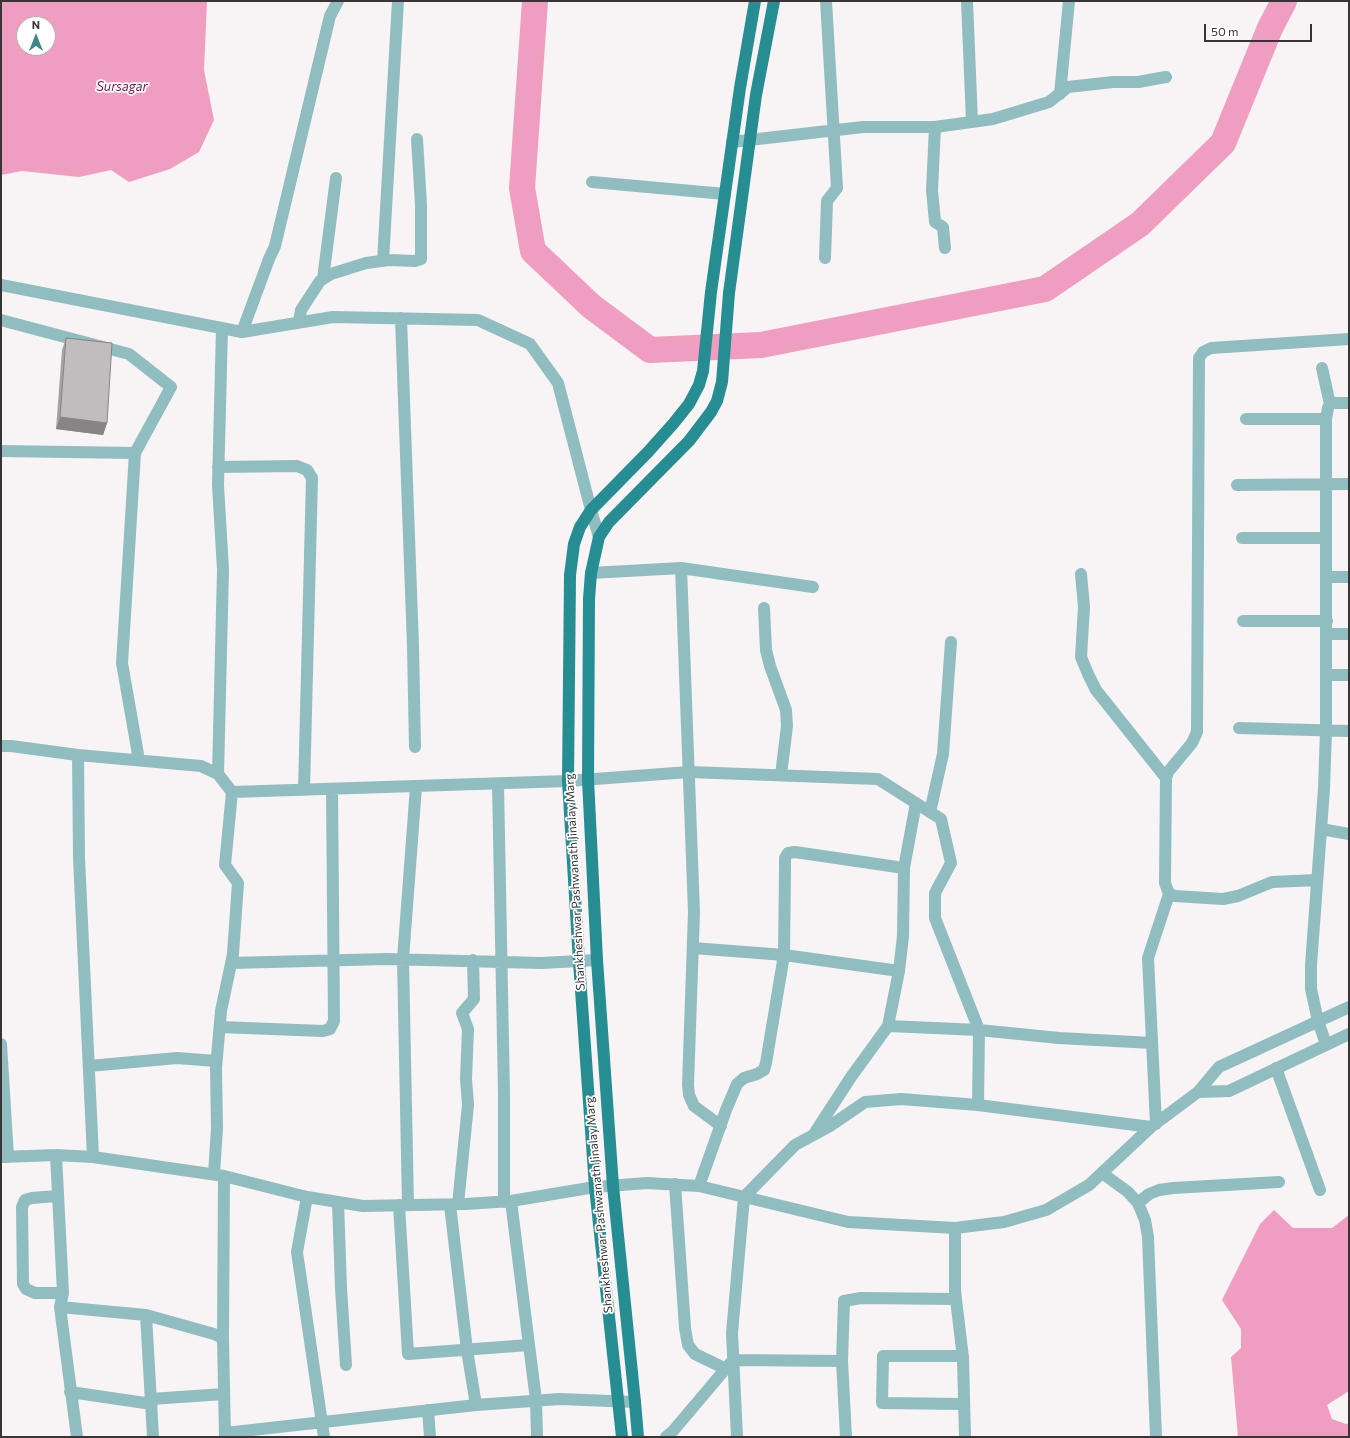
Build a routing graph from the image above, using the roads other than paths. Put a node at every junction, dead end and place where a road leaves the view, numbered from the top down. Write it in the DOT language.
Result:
graph roads {
  1 [pos="338,1"];
  2 [pos="398,1"];
  3 [pos="755,1"];
  4 [pos="774,1"];
  5 [pos="826,1"];
  6 [pos="967,1"];
  7 [pos="1069,1"];
  8 [pos="1166,77"];
  9 [pos="1060,94"];
  10 [pos="972,122"];
  11 [pos="935,127"];
  12 [pos="833,130"];
  13 [pos="417,139"];
  14 [pos="749,140"];
  15 [pos="732,142"];
  16 [pos="336,178"];
  17 [pos="592,182"];
  18 [pos="725,194"];
  19 [pos="945,248"];
  20 [pos="825,258"];
  21 [pos="383,261"];
  22 [pos="324,279"];
  23 [pos="1,285"];
  24 [pos="401,318"];
  25 [pos="1,320"];
  26 [pos="299,322"];
  27 [pos="222,328"];
  28 [pos="242,332"];
  29 [pos="1349,339"];
  30 [pos="1322,368"];
  31 [pos="1349,403"];
  32 [pos="1330,404"];
  33 [pos="1246,419"];
  34 [pos="1326,419"];
  35 [pos="1,451"];
  36 [pos="134,453"];
  37 [pos="218,467"];
  38 [pos="1327,484"];
  39 [pos="1349,484"];
  40 [pos="1237,486"];
  41 [pos="591,510"];
  42 [pos="600,537"];
  43 [pos="1242,538"];
  44 [pos="1326,538"];
  45 [pos="681,568"];
  46 [pos="591,573"];
  47 [pos="1081,574"];
  48 [pos="1327,577"];
  49 [pos="1349,577"];
  50 [pos="813,587"];
  51 [pos="764,608"];
  52 [pos="1243,621"];
  53 [pos="1327,621"];
  54 [pos="1327,634"];
  55 [pos="1349,634"];
  56 [pos="951,642"];
  57 [pos="1327,675"];
  58 [pos="1349,675"];
  59 [pos="1239,728"];
  60 [pos="1326,730"];
  61 [pos="1349,731"];
  62 [pos="1,746"];
  63 [pos="415,747"];
  64 [pos="78,755"];
  65 [pos="139,760"];
  66 [pos="689,772"];
  67 [pos="218,774"];
  68 [pos="781,775"];
  69 [pos="1166,778"];
  70 [pos="588,780"];
  71 [pos="568,781"];
  72 [pos="498,784"];
  73 [pos="416,787"];
  74 [pos="332,789"];
  75 [pos="304,790"];
  76 [pos="232,792"];
  77 [pos="916,803"];
  78 [pos="930,812"];
  79 [pos="1321,829"];
  80 [pos="1349,834"];
  81 [pos="904,868"];
  82 [pos="1317,880"];
  83 [pos="1169,894"];
  84 [pos="693,948"];
  85 [pos="784,955"];
  86 [pos="403,959"];
  87 [pos="333,960"];
  88 [pos="473,960"];
  89 [pos="597,960"];
  90 [pos="502,961"];
  91 [pos="579,962"];
  92 [pos="231,963"];
  93 [pos="899,971"];
  94 [pos="1349,1007"];
  95 [pos="1318,1021"];
  96 [pos="888,1026"];
  97 [pos="220,1027"];
  98 [pos="979,1030"];
  99 [pos="1349,1034"];
  100 [pos="1152,1043"];
  101 [pos="1,1044"];
  102 [pos="1326,1044"];
  103 [pos="216,1061"];
  104 [pos="89,1066"];
  105 [pos="1276,1068"];
  106 [pos="1198,1092"];
  107 [pos="978,1105"];
  108 [pos="721,1126"];
  109 [pos="1153,1126"];
  110 [pos="813,1135"];
  111 [pos="56,1155"];
  112 [pos="5,1157"];
  113 [pos="93,1157"];
  114 [pos="1102,1173"];
  115 [pos="219,1175"];
  116 [pos="1279,1182"];
  117 [pos="675,1184"];
  118 [pos="594,1186"];
  119 [pos="613,1186"];
  120 [pos="699,1186"];
  121 [pos="1320,1190"];
  122 [pos="57,1196"];
  123 [pos="306,1197"];
  124 [pos="744,1197"];
  125 [pos="507,1201"];
  126 [pos="338,1202"];
  127 [pos="1138,1203"];
  128 [pos="454,1204"];
  129 [pos="404,1205"];
  130 [pos="956,1228"];
  131 [pos="63,1293"];
  132 [pos="956,1299"];
  133 [pos="60,1307"];
  134 [pos="146,1315"];
  135 [pos="223,1338"];
  136 [pos="529,1346"];
  137 [pos="467,1350"];
  138 [pos="963,1356"];
  139 [pos="842,1361"];
  140 [pos="346,1365"];
  141 [pos="730,1365"];
  142 [pos="70,1392"];
  143 [pos="224,1394"];
  144 [pos="536,1400"];
  145 [pos="619,1401"];
  146 [pos="151,1402"];
  147 [pos="635,1402"];
  148 [pos="964,1404"];
  149 [pos="476,1405"];
  150 [pos="428,1410"];
  151 [pos="322,1422"];
  152 [pos="225,1435"];
  153 [pos="77,1437"];
  154 [pos="153,1437"];
  155 [pos="324,1437"];
  156 [pos="430,1437"];
  157 [pos="537,1437"];
  158 [pos="622,1437"];
  159 [pos="638,1437"];
  160 [pos="666,1437"];
  161 [pos="737,1437"];
  162 [pos="846,1437"];
  163 [pos="965,1437"];
  164 [pos="1156,1437"];
  1 -- 28 [label="street"];
  2 -- 21 [label="street"];
  3 -- 15 [label="main road, Shankheshwar Pashwanath Jinalay Marg"];
  4 -- 14 [label="main road"];
  5 -- 12 [label="street"];
  6 -- 10 [label="street"];
  7 -- 9 [label="street"];
  8 -- 9 [label="street"];
  9 -- 10 [label="street"];
  10 -- 11 [label="street"];
  11 -- 12 [label="street"];
  11 -- 19 [label="street"];
  12 -- 14 [label="street"];
  12 -- 20 [label="street"];
  13 -- 21 [label="street"];
  14 -- 15 [label="street"];
  14 -- 42 [label="main road"];
  15 -- 18 [label="main road, Shankheshwar Pashwanath Jinalay Marg"];
  16 -- 22 [label="street"];
  17 -- 18 [label="street"];
  18 -- 41 [label="main road, Shankheshwar Pashwanath Jinalay Marg"];
  21 -- 22 [label="street"];
  22 -- 26 [label="street"];
  23 -- 27 [label="street"];
  24 -- 26 [label="street"];
  24 -- 41 [label="street"];
  24 -- 63 [label="street"];
  25 -- 36 [label="street"];
  26 -- 28 [label="street"];
  27 -- 28 [label="street"];
  27 -- 37 [label="street"];
  29 -- 69 [label="street"];
  30 -- 32 [label="street"];
  31 -- 32 [label="street"];
  32 -- 34 [label="street"];
  33 -- 34 [label="street"];
  34 -- 38 [label="street"];
  35 -- 36 [label="street"];
  36 -- 65 [label="street"];
  37 -- 67 [label="street"];
  37 -- 75 [label="street"];
  38 -- 39 [label="street"];
  38 -- 40 [label="street"];
  38 -- 44 [label="street"];
  41 -- 42 [label="street"];
  41 -- 71 [label="main road, Shankheshwar Pashwanath Jinalay Marg"];
  42 -- 46 [label="main road"];
  43 -- 44 [label="street"];
  44 -- 48 [label="street"];
  45 -- 46 [label="street"];
  45 -- 50 [label="street"];
  45 -- 66 [label="street"];
  46 -- 70 [label="main road"];
  47 -- 69 [label="street"];
  48 -- 49 [label="street"];
  48 -- 53 [label="street"];
  51 -- 68 [label="street"];
  52 -- 53 [label="street"];
  53 -- 54 [label="street"];
  54 -- 55 [label="street"];
  54 -- 57 [label="street"];
  56 -- 78 [label="street"];
  57 -- 58 [label="street"];
  57 -- 60 [label="street"];
  59 -- 60 [label="street"];
  60 -- 61 [label="street"];
  60 -- 79 [label="street"];
  62 -- 64 [label="street"];
  64 -- 65 [label="street"];
  64 -- 104 [label="street"];
  65 -- 67 [label="street"];
  66 -- 68 [label="street"];
  66 -- 70 [label="street"];
  66 -- 84 [label="street"];
  67 -- 76 [label="street"];
  68 -- 77 [label="street"];
  69 -- 83 [label="street"];
  70 -- 71 [label="street"];
  70 -- 89 [label="main road"];
  71 -- 72 [label="street"];
  71 -- 91 [label="main road, Shankheshwar Pashwanath Jinalay Marg"];
  72 -- 73 [label="street"];
  72 -- 90 [label="street"];
  73 -- 74 [label="street"];
  73 -- 86 [label="street"];
  74 -- 75 [label="street"];
  74 -- 87 [label="street"];
  75 -- 76 [label="street"];
  76 -- 92 [label="street"];
  77 -- 78 [label="street"];
  77 -- 81 [label="street"];
  78 -- 98 [label="street"];
  79 -- 80 [label="street"];
  79 -- 82 [label="street"];
  81 -- 85 [label="street"];
  81 -- 93 [label="street"];
  82 -- 83 [label="street"];
  82 -- 95 [label="street"];
  83 -- 100 [label="street"];
  84 -- 85 [label="street"];
  84 -- 108 [label="street"];
  85 -- 93 [label="street"];
  85 -- 108 [label="street"];
  86 -- 87 [label="street"];
  86 -- 88 [label="street"];
  86 -- 129 [label="street"];
  87 -- 92 [label="street"];
  87 -- 97 [label="street"];
  88 -- 90 [label="street"];
  88 -- 128 [label="street"];
  89 -- 91 [label="street"];
  89 -- 119 [label="main road"];
  90 -- 91 [label="street"];
  90 -- 125 [label="street"];
  91 -- 118 [label="main road, Shankheshwar Pashwanath Jinalay Marg"];
  92 -- 97 [label="street"];
  93 -- 96 [label="street"];
  94 -- 95 [label="street"];
  95 -- 102 [label="street"];
  95 -- 106 [label="street"];
  96 -- 98 [label="street"];
  96 -- 110 [label="street"];
  97 -- 103 [label="street"];
  98 -- 100 [label="street"];
  98 -- 107 [label="street"];
  99 -- 102 [label="street"];
  100 -- 109 [label="street"];
  101 -- 112 [label="street"];
  102 -- 105 [label="street"];
  103 -- 104 [label="street"];
  103 -- 115 [label="street"];
  104 -- 113 [label="street"];
  105 -- 106 [label="street"];
  105 -- 121 [label="street"];
  106 -- 109 [label="street"];
  107 -- 109 [label="street"];
  107 -- 110 [label="street"];
  108 -- 120 [label="street"];
  109 -- 114 [label="street"];
  110 -- 124 [label="street"];
  111 -- 112 [label="street"];
  111 -- 113 [label="street"];
  111 -- 122 [label="street"];
  113 -- 115 [label="street"];
  114 -- 127 [label="street"];
  114 -- 130 [label="street"];
  115 -- 123 [label="street"];
  115 -- 135 [label="street"];
  116 -- 127 [label="street"];
  117 -- 119 [label="street"];
  117 -- 120 [label="street"];
  117 -- 141 [label="street"];
  118 -- 119 [label="street"];
  118 -- 125 [label="street"];
  118 -- 145 [label="main road, Shankheshwar Pashwanath Jinalay Marg"];
  119 -- 147 [label="main road"];
  120 -- 124 [label="street"];
  122 -- 131 [label="street"];
  122 -- 131 [label="street"];
  123 -- 126 [label="street"];
  123 -- 151 [label="street"];
  124 -- 130 [label="street"];
  124 -- 141 [label="street"];
  125 -- 128 [label="street"];
  125 -- 136 [label="street"];
  126 -- 129 [label="street"];
  126 -- 140 [label="street"];
  127 -- 164 [label="street"];
  128 -- 129 [label="street"];
  128 -- 137 [label="street"];
  129 -- 137 [label="street"];
  130 -- 132 [label="street"];
  131 -- 133 [label="street"];
  132 -- 138 [label="street"];
  132 -- 139 [label="street"];
  133 -- 134 [label="street"];
  133 -- 142 [label="street"];
  134 -- 135 [label="street"];
  134 -- 146 [label="street"];
  135 -- 143 [label="street"];
  136 -- 137 [label="street"];
  136 -- 144 [label="street"];
  137 -- 149 [label="street"];
  138 -- 148 [label="street"];
  138 -- 148 [label="street"];
  139 -- 141 [label="street"];
  139 -- 162 [label="street"];
  141 -- 160 [label="street"];
  141 -- 161 [label="street"];
  142 -- 146 [label="street"];
  142 -- 153 [label="street"];
  143 -- 146 [label="street"];
  143 -- 152 [label="street"];
  144 -- 145 [label="street"];
  144 -- 149 [label="street"];
  144 -- 157 [label="street"];
  145 -- 147 [label="street"];
  145 -- 158 [label="main road, Shankheshwar Pashwanath Jinalay Marg"];
  146 -- 154 [label="street"];
  147 -- 159 [label="main road"];
  148 -- 163 [label="street"];
  149 -- 150 [label="street"];
  150 -- 151 [label="street"];
  150 -- 156 [label="street"];
  151 -- 152 [label="street"];
  151 -- 155 [label="street"];
}
